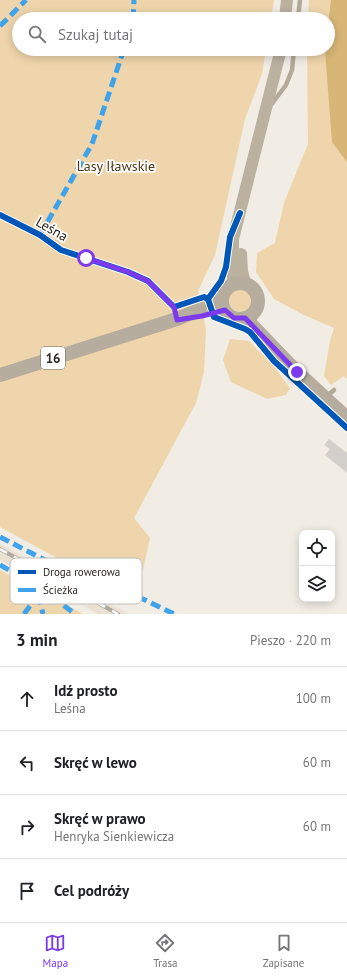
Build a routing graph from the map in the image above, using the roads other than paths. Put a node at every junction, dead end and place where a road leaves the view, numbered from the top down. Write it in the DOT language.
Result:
graph roads {
  1 [pos="287,0"];
  2 [pos="300,0"];
  3 [pos="286,12"];
  4 [pos="299,12"];
  5 [pos="278,56"];
  6 [pos="293,56"];
  7 [pos="265,113"];
  8 [pos="0,215"];
  9 [pos="239,284"];
  10 [pos="224,304"];
  11 [pos="250,315"];
  12 [pos="177,320"];
  13 [pos="0,375"];
  14 [pos="347,418"];
  1 -- 3 [label="main road"];
  2 -- 4 [label="lane"];
  5 -- 7 [label="main road"];
  6 -- 7 [label="lane"];
  7 -- 9 [label="main road"];
  8 -- 12 [label="lane, Leśna"];
  9 -- 10 [label="main road, 16"];
  9 -- 11 [label="main road"];
  10 -- 11 [label="main road"];
  10 -- 12 [label="main road, 16"];
  11 -- 14 [label="main road"];
  12 -- 13 [label="main road, 16"];
}
